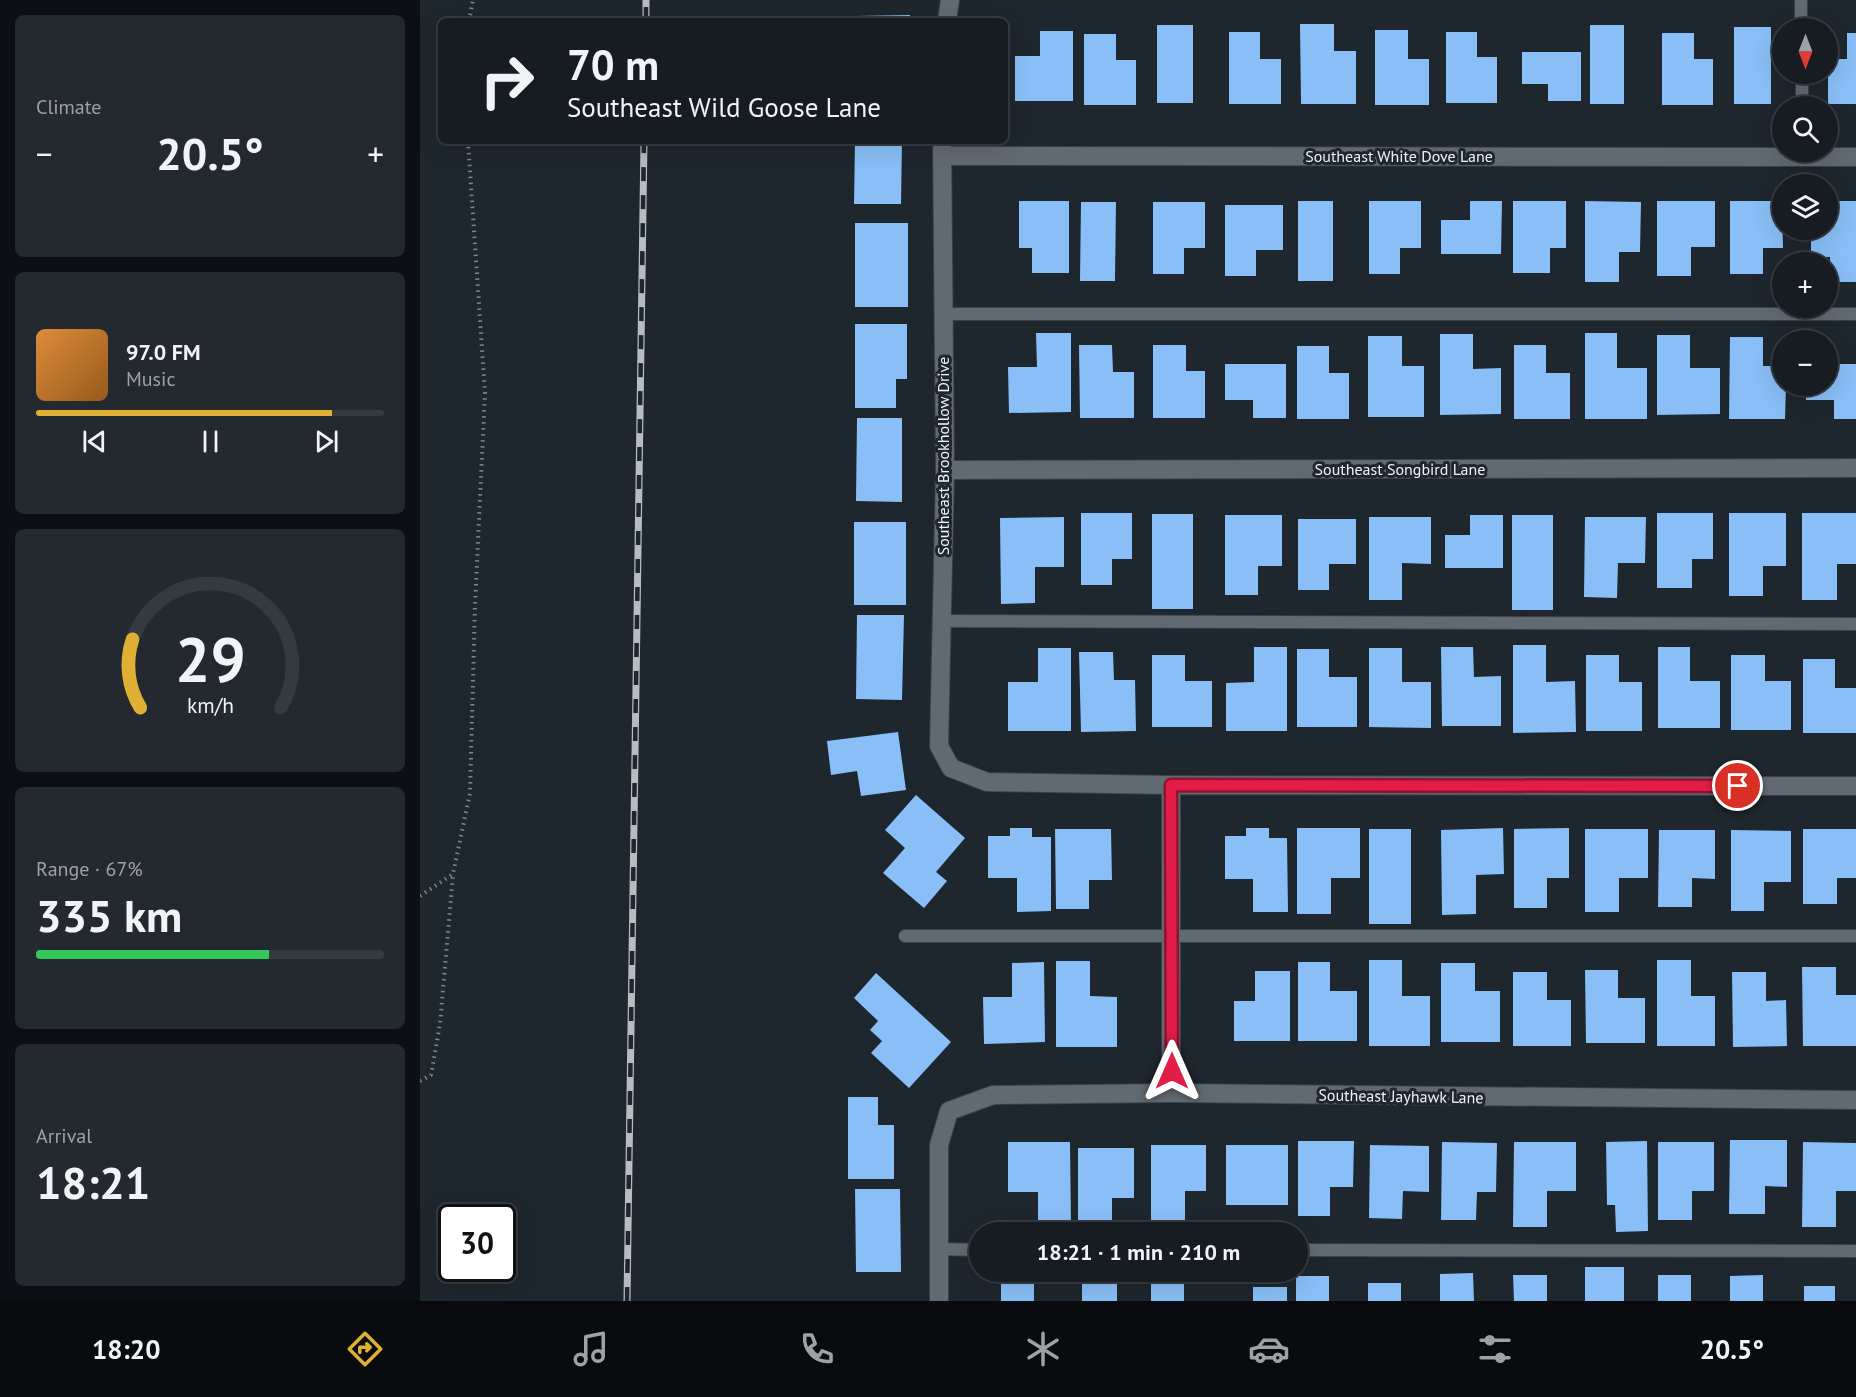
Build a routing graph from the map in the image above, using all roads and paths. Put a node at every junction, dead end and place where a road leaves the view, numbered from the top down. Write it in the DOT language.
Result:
graph roads {
  1 [pos="473,0"];
  2 [pos="950,0"];
  3 [pos="1801,0"];
  4 [pos="470,18"];
  5 [pos="947,18"];
  6 [pos="1801,18"];
  7 [pos="468,144"];
  8 [pos="942,148"];
  9 [pos="1772,154"];
  10 [pos="1838,156"];
  11 [pos="1856,157"];
  12 [pos="943,314"];
  13 [pos="1856,314"];
  14 [pos="1856,468"];
  15 [pos="945,470"];
  16 [pos="942,621"];
  17 [pos="1856,624"];
  18 [pos="1171,785"];
  19 [pos="1856,786"];
  20 [pos="453,874"];
  21 [pos="420,896"];
  22 [pos="1172,935"];
  23 [pos="905,936"];
  24 [pos="1856,936"];
  25 [pos="420,1081"];
  26 [pos="1171,1094"];
  27 [pos="1856,1100"];
  28 [pos="939,1250"];
  29 [pos="969,1250"];
  30 [pos="1308,1250"];
  31 [pos="1856,1251"];
  32 [pos="939,1301"];
  1 -- 4 [label="path"];
  2 -- 5 [label="street"];
  3 -- 6 [label="lane"];
  7 -- 20 [label="path"];
  8 -- 9 [label="street, Southeast White Dove Lane"];
  8 -- 12 [label="street, Southeast Brookhollow Drive"];
  10 -- 11 [label="street, Southeast White Dove Lane"];
  12 -- 13 [label="lane"];
  12 -- 15 [label="street, Southeast Brookhollow Drive"];
  14 -- 15 [label="street, Southeast Songbird Lane"];
  15 -- 16 [label="street, Southeast Brookhollow Drive"];
  16 -- 17 [label="lane"];
  16 -- 18 [label="street, Southeast Brookhollow Drive"];
  18 -- 19 [label="street"];
  18 -- 22 [label="street"];
  20 -- 21 [label="path"];
  20 -- 25 [label="path"];
  22 -- 23 [label="lane"];
  22 -- 24 [label="lane"];
  22 -- 26 [label="street"];
  26 -- 27 [label="street, Southeast Jayhawk Lane"];
  26 -- 28 [label="street, Southeast Jayhawk Lane"];
  28 -- 29 [label="lane"];
  28 -- 32 [label="street"];
  30 -- 31 [label="lane"];
}
